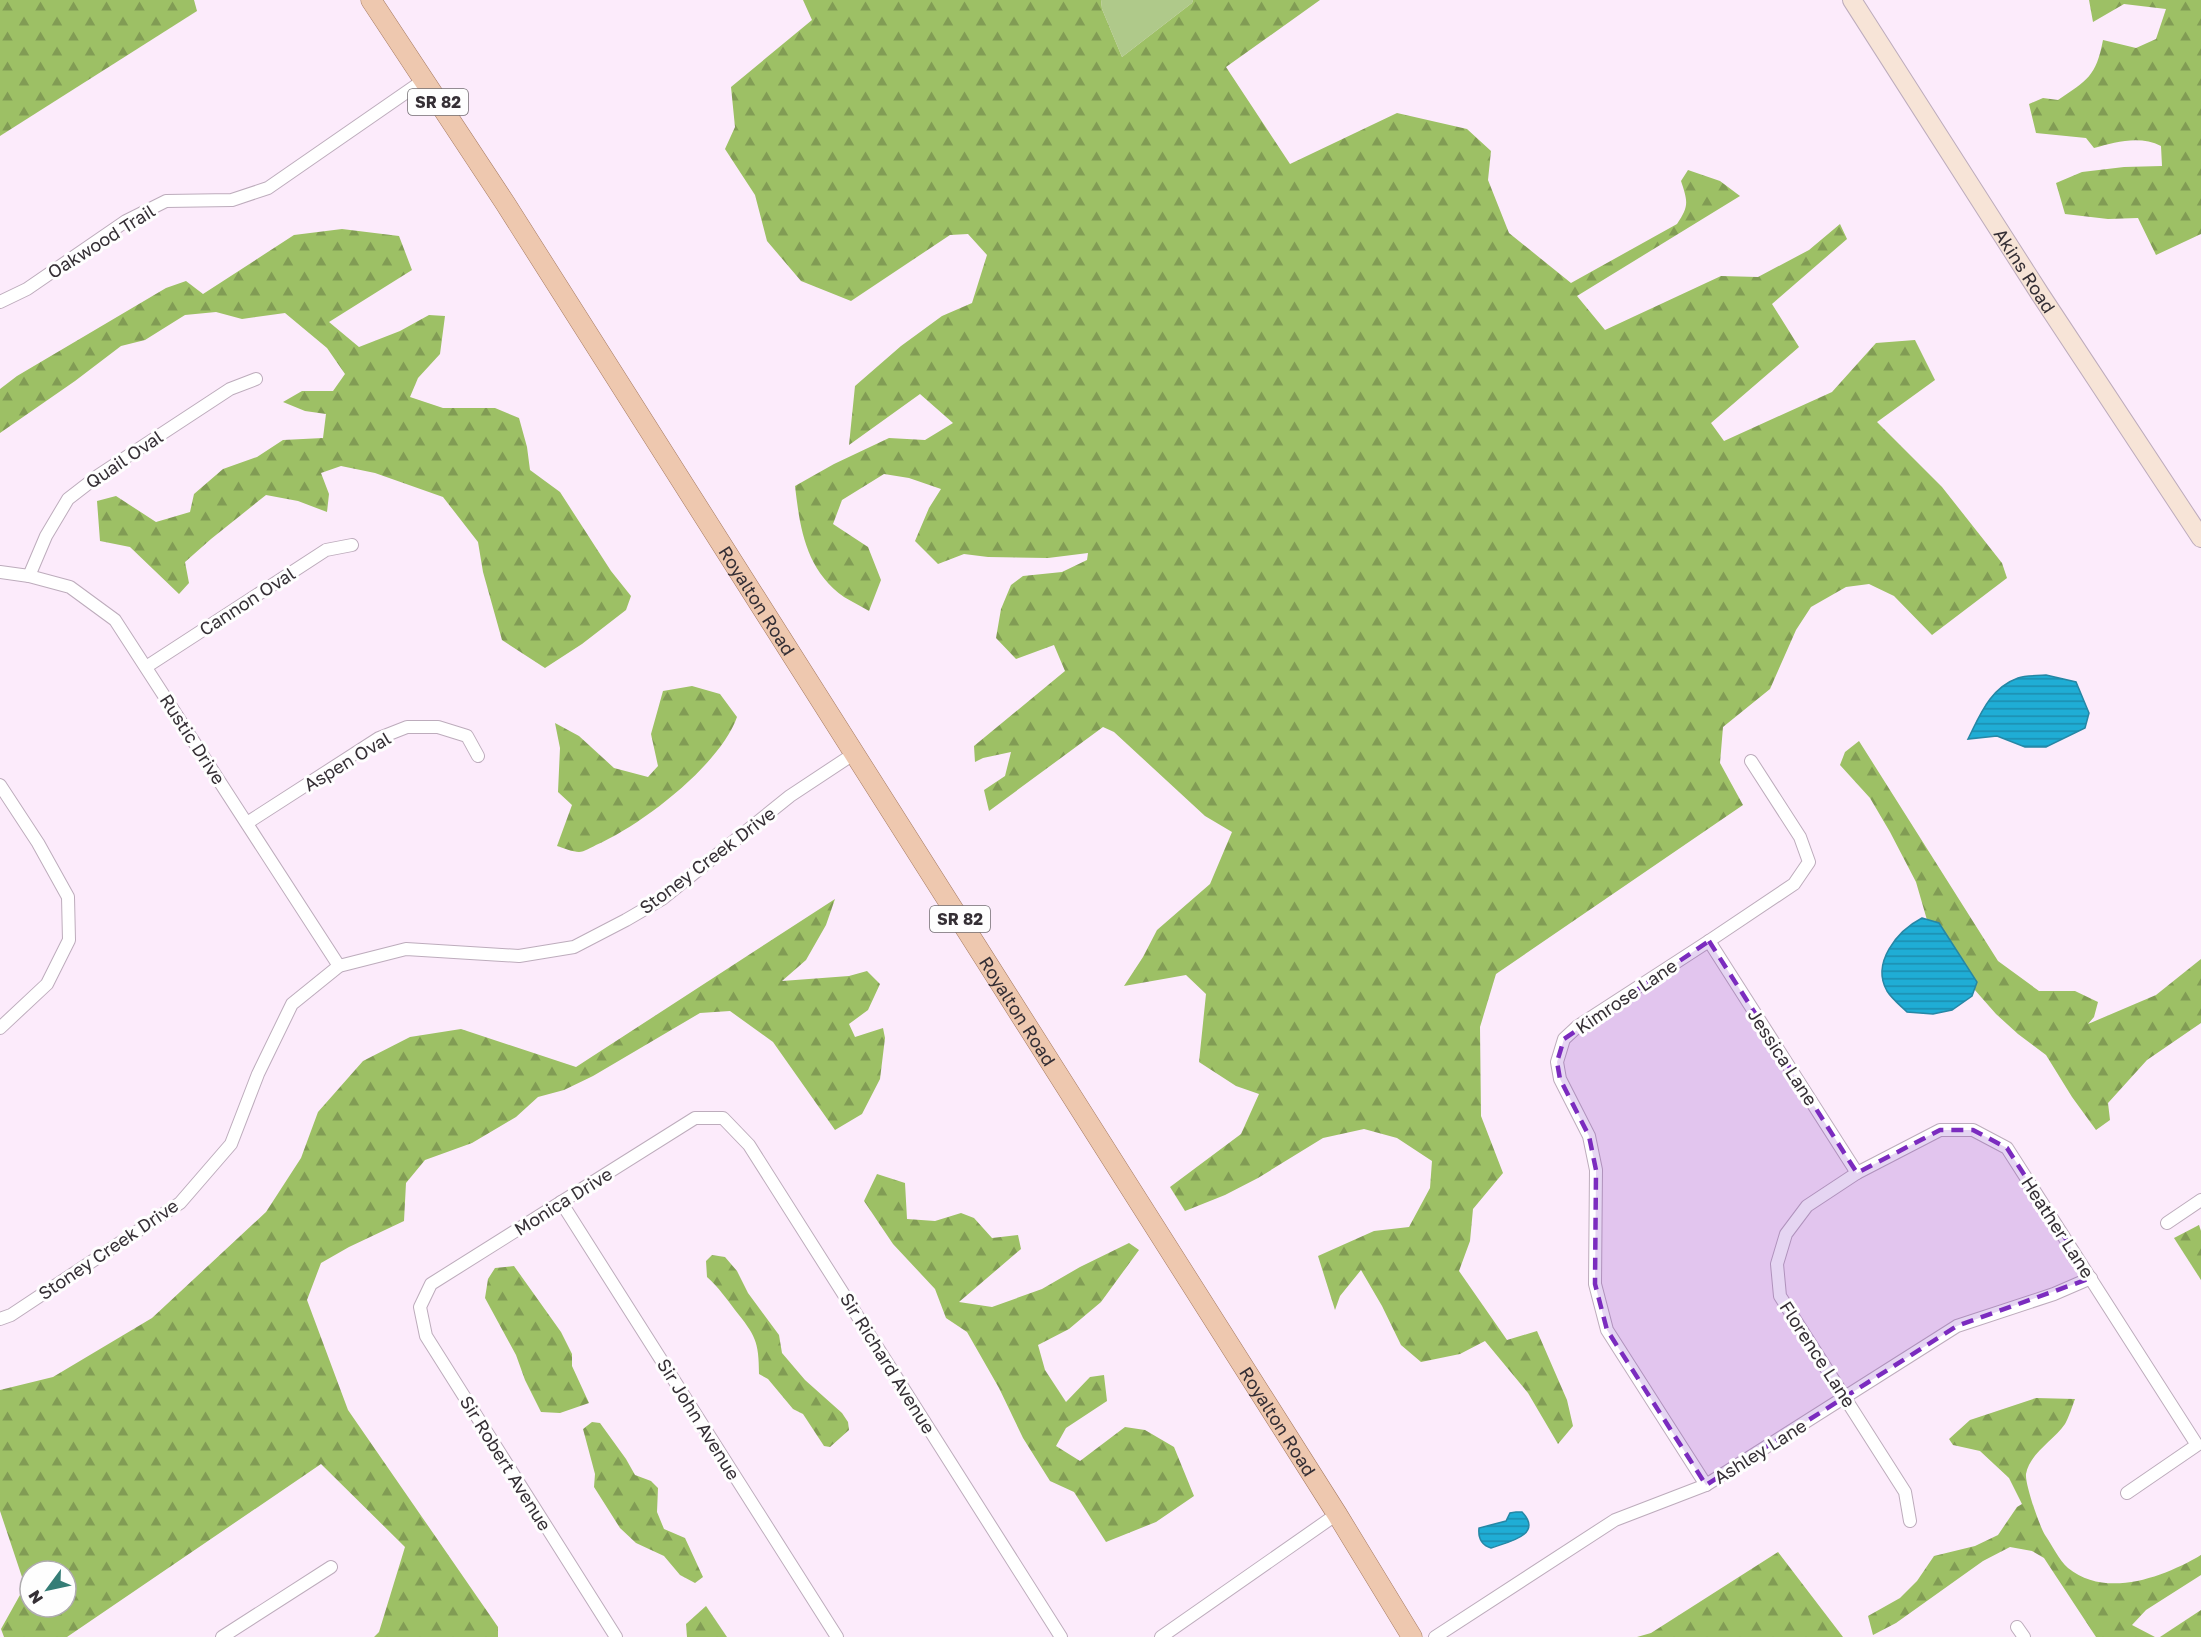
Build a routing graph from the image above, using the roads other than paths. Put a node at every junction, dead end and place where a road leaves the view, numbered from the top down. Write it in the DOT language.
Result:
graph roads {
  1 [pos="372,0"];
  2 [pos="1852,0"];
  3 [pos="424,80"];
  4 [pos="0,302"];
  5 [pos="256,379"];
  6 [pos="2201,538"];
  7 [pos="352,545"];
  8 [pos="0,572"];
  9 [pos="29,576"];
  10 [pos="146,667"];
  11 [pos="855,753"];
  12 [pos="478,756"];
  13 [pos="1751,760"];
  14 [pos="0,785"];
  15 [pos="247,823"];
  16 [pos="1709,941"];
  17 [pos="339,966"];
  18 [pos="0,1028"];
  19 [pos="695,1118"];
  20 [pos="1857,1173"];
  21 [pos="2201,1200"];
  22 [pos="561,1202"];
  23 [pos="2167,1222"];
  24 [pos="2091,1278"];
  25 [pos="431,1284"];
  26 [pos="0,1319"];
  27 [pos="1847,1397"];
  28 [pos="1706,1485"];
  29 [pos="2127,1493"];
  30 [pos="1337,1514"];
  31 [pos="1910,1521"];
  32 [pos="331,1567"];
  33 [pos="222,1637"];
  34 [pos="616,1637"];
  35 [pos="837,1637"];
  36 [pos="1060,1637"];
  37 [pos="1161,1637"];
  38 [pos="1412,1637"];
  39 [pos="1435,1637"];
  1 -- 3 [label="main road, SR 82"];
  2 -- 6 [label="street, Akins Road"];
  3 -- 4 [label="street, Oakwood Trail"];
  3 -- 11 [label="main road, Royalton Road / SR 82"];
  5 -- 9 [label="street, Quail Oval"];
  7 -- 10 [label="street, Cannon Oval"];
  8 -- 9 [label="street, Rustic Drive"];
  9 -- 10 [label="street, Rustic Drive"];
  10 -- 15 [label="street, Rustic Drive"];
  11 -- 17 [label="street, Stoney Creek Drive"];
  11 -- 30 [label="main road, Royalton Road / SR 82"];
  12 -- 15 [label="street, Aspen Oval"];
  13 -- 16 [label="street, Kimrose Lane"];
  14 -- 18 [label="street"];
  15 -- 17 [label="street, Rustic Drive"];
  16 -- 20 [label="street, Jessica Lane"];
  16 -- 28 [label="street, Kimrose Lane"];
  17 -- 26 [label="street, Stoney Creek Drive"];
  19 -- 22 [label="street, Monica Drive"];
  19 -- 36 [label="street, Sir Richard Avenue"];
  20 -- 24 [label="street, Heather Lane"];
  20 -- 27 [label="street, Florence Lane"];
  21 -- 23 [label="street"];
  22 -- 25 [label="street, Monica Drive"];
  22 -- 35 [label="street, Sir John Avenue"];
  24 -- 27 [label="street, Ashley Lane"];
  24 -- 29 [label="street, Heather Lane"];
  25 -- 34 [label="street, Sir Robert Avenue"];
  27 -- 28 [label="street, Ashley Lane"];
  27 -- 31 [label="street, Florence Lane"];
  28 -- 39 [label="street, Ashley Lane"];
  30 -- 37 [label="street"];
  30 -- 38 [label="main road, Royalton Road / SR 82"];
  32 -- 33 [label="street"];
}
